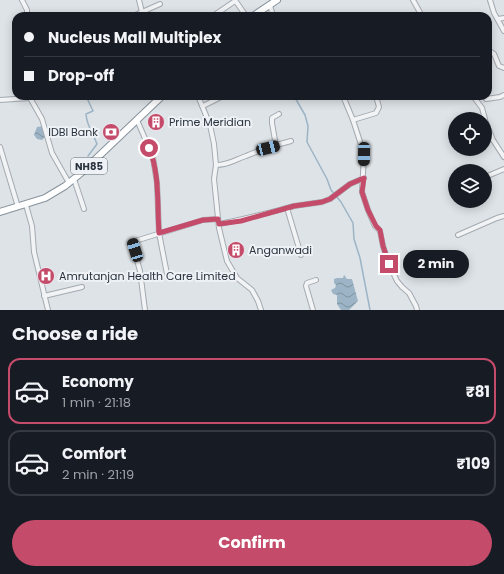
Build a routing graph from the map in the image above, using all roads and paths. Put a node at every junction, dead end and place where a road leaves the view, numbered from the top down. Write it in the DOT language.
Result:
graph roads {
  1 [pos="23,0"];
  2 [pos="139,0"];
  3 [pos="276,0"];
  4 [pos="413,0"];
  5 [pos="490,0"];
  6 [pos="235,1"];
  7 [pos="160,4"];
  8 [pos="270,5"];
  9 [pos="27,12"];
  10 [pos="142,12"];
  11 [pos="219,12"];
  12 [pos="243,12"];
  13 [pos="259,12"];
  14 [pos="272,12"];
  15 [pos="420,12"];
  16 [pos="504,18"];
  17 [pos="498,19"];
  18 [pos="504,31"];
  19 [pos="492,53"];
  20 [pos="504,68"];
  21 [pos="504,95"];
  22 [pos="492,98"];
  23 [pos="12,99"];
  24 [pos="0,100"];
  25 [pos="32,100"];
  26 [pos="154,100"];
  27 [pos="200,100"];
  28 [pos="215,100"];
  29 [pos="345,100"];
  30 [pos="377,100"];
  31 [pos="477,100"];
  32 [pos="203,106"];
  33 [pos="483,112"];
  34 [pos="279,114"];
  35 [pos="137,120"];
  36 [pos="353,120"];
  37 [pos="492,137"];
  38 [pos="291,141"];
  39 [pos="276,146"];
  40 [pos="0,147"];
  41 [pos="504,157"];
  42 [pos="216,165"];
  43 [pos="504,169"];
  44 [pos="492,173"];
  45 [pos="364,178"];
  46 [pos="71,181"];
  47 [pos="26,205"];
  48 [pos="18,207"];
  49 [pos="287,208"];
  50 [pos="84,209"];
  51 [pos="0,212"];
  52 [pos="504,216"];
  53 [pos="218,219"];
  54 [pos="219,224"];
  55 [pos="159,233"];
  56 [pos="458,235"];
  57 [pos="301,255"];
  58 [pos="167,274"];
  59 [pos="316,280"];
  60 [pos="82,287"];
  61 [pos="44,296"];
  62 [pos="48,310"];
  63 [pos="145,310"];
  64 [pos="261,310"];
  65 [pos="312,310"];
  66 [pos="417,310"];
  1 -- 9 [label="street"];
  2 -- 10 [label="street"];
  3 -- 8 [label="highway"];
  4 -- 15 [label="street"];
  5 -- 17 [label="street"];
  6 -- 11 [label="street"];
  6 -- 12 [label="street"];
  7 -- 10 [label="street"];
  8 -- 13 [label="highway"];
  8 -- 14 [label="street"];
  16 -- 17 [label="street"];
  17 -- 18 [label="street"];
  19 -- 20 [label="street"];
  21 -- 22 [label="street"];
  23 -- 24 [label="street"];
  25 -- 46 [label="street"];
  26 -- 35 [label="highway, NH85"];
  27 -- 32 [label="street"];
  28 -- 32 [label="street"];
  29 -- 36 [label="street"];
  30 -- 36 [label="street"];
  31 -- 33 [label="street"];
  32 -- 42 [label="street"];
  34 -- 39 [label="street"];
  35 -- 46 [label="highway, NH85"];
  35 -- 55 [label="street"];
  36 -- 45 [label="street"];
  37 -- 41 [label="street"];
  38 -- 39 [label="street"];
  39 -- 42 [label="street"];
  40 -- 48 [label="street"];
  42 -- 53 [label="street"];
  43 -- 44 [label="street"];
  45 -- 49 [label="street"];
  45 -- 66 [label="street"];
  46 -- 47 [label="highway, NH85"];
  46 -- 50 [label="street"];
  47 -- 48 [label="highway, NH85"];
  47 -- 61 [label="street"];
  48 -- 51 [label="highway, NH85"];
  49 -- 54 [label="street"];
  49 -- 57 [label="street"];
  52 -- 56 [label="street"];
  53 -- 54 [label="street"];
  53 -- 55 [label="street"];
  54 -- 64 [label="street"];
  55 -- 58 [label="street"];
  55 -- 63 [label="street"];
  59 -- 65 [label="street"];
  60 -- 61 [label="street"];
  61 -- 62 [label="street"];
}
